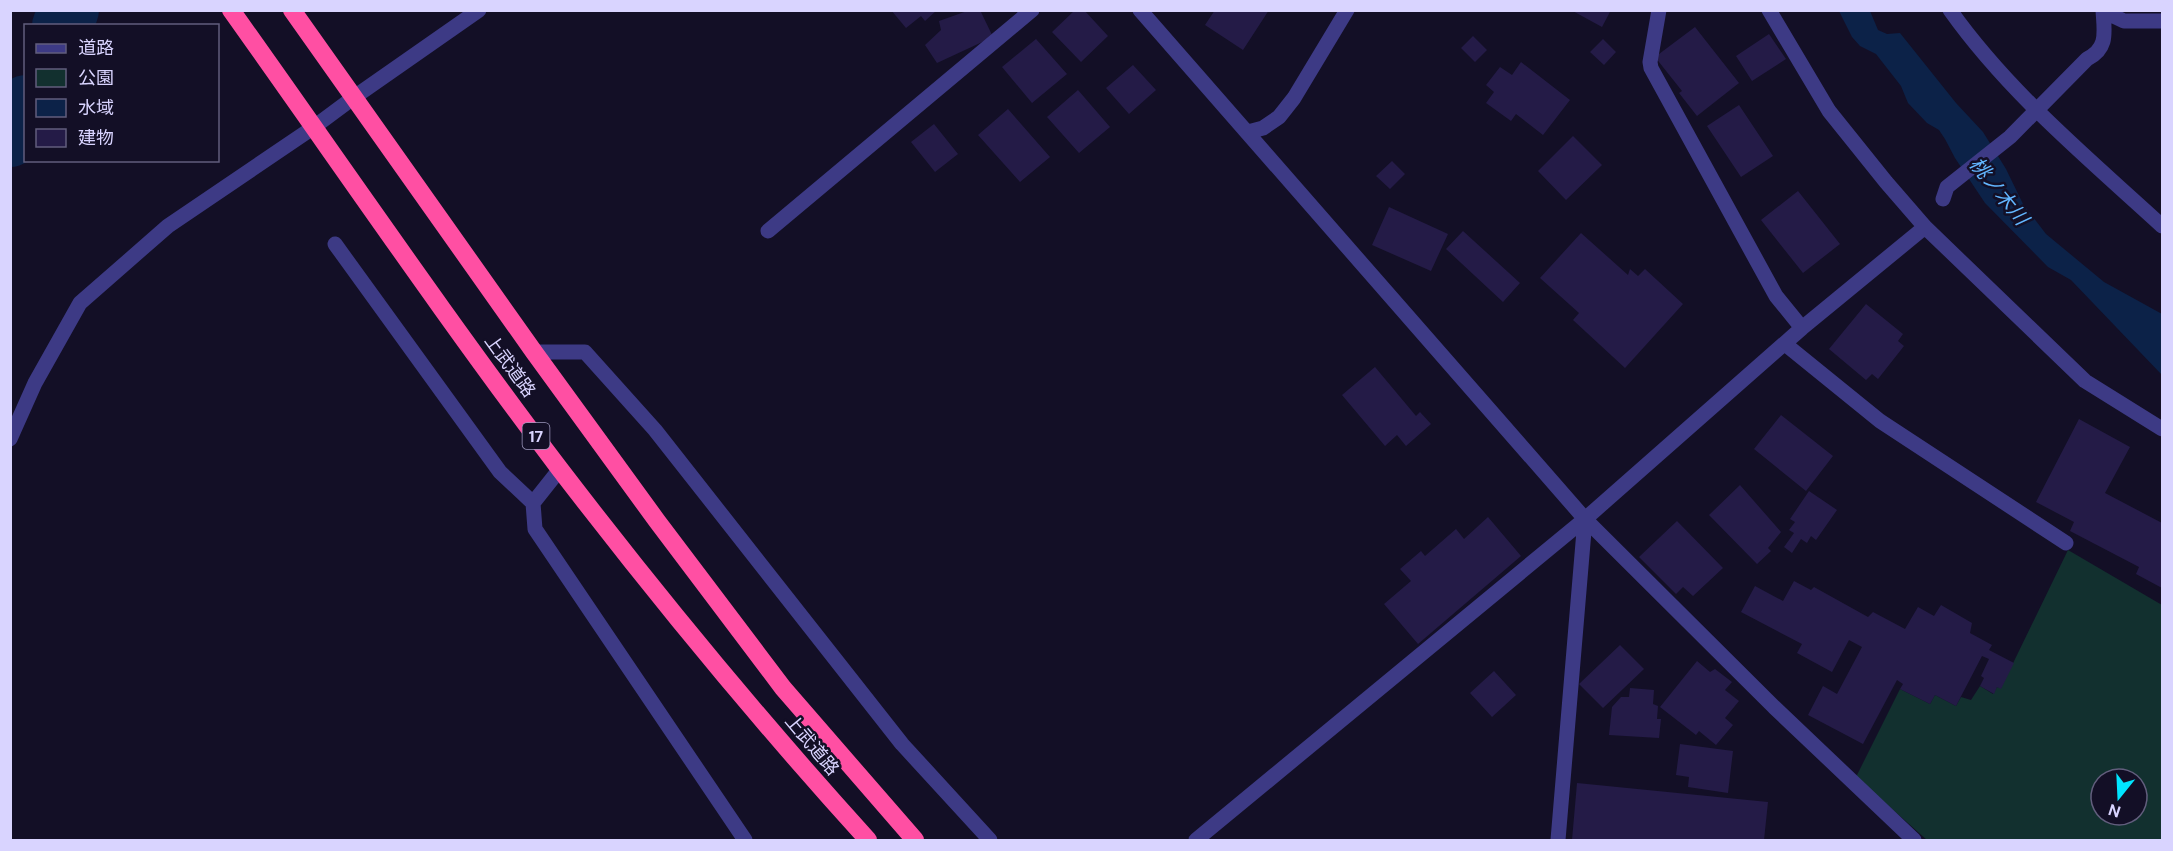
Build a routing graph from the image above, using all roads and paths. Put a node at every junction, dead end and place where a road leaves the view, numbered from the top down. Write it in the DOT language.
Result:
graph roads {
  1 [pos="231,10"];
  2 [pos="292,10"];
  3 [pos="479,10"];
  4 [pos="1032,10"];
  5 [pos="1140,10"];
  6 [pos="1347,10"];
  7 [pos="1659,10"];
  8 [pos="1769,10"];
  9 [pos="1950,10"];
  10 [pos="2103,11"];
  11 [pos="2163,21"];
  12 [pos="352,98"];
  13 [pos="2035,110"];
  14 [pos="314,127"];
  15 [pos="1248,132"];
  16 [pos="1945,193"];
  17 [pos="2163,226"];
  18 [pos="1925,227"];
  19 [pos="768,231"];
  20 [pos="335,243"];
  21 [pos="1803,328"];
  22 [pos="1785,344"];
  23 [pos="534,352"];
  24 [pos="2163,429"];
  25 [pos="10,440"];
  26 [pos="560,469"];
  27 [pos="533,504"];
  28 [pos="1586,519"];
  29 [pos="2066,543"];
  30 [pos="745,840"];
  31 [pos="868,840"];
  32 [pos="915,840"];
  33 [pos="990,840"];
  34 [pos="1196,840"];
  35 [pos="1558,840"];
  36 [pos="1914,840"];
  1 -- 14 [label="highway, 上武道路 / 17"];
  2 -- 12 [label="highway, 上武道路"];
  3 -- 12 [label="street"];
  4 -- 19 [label="street"];
  5 -- 15 [label="street"];
  6 -- 15 [label="street"];
  7 -- 21 [label="street"];
  8 -- 18 [label="street"];
  9 -- 13 [label="street"];
  10 -- 11 [label="street"];
  10 -- 13 [label="street"];
  12 -- 14 [label="street"];
  12 -- 23 [label="highway, 上武道路"];
  13 -- 16 [label="street"];
  13 -- 17 [label="street"];
  14 -- 25 [label="street"];
  14 -- 26 [label="highway, 上武道路 / 17"];
  15 -- 28 [label="street"];
  18 -- 21 [label="street"];
  18 -- 24 [label="street"];
  20 -- 27 [label="street"];
  21 -- 22 [label="street"];
  22 -- 28 [label="street"];
  22 -- 29 [label="street"];
  23 -- 32 [label="highway, 上武道路"];
  23 -- 33 [label="street"];
  26 -- 27 [label="street"];
  26 -- 31 [label="highway, 上武道路 / 17"];
  27 -- 30 [label="street"];
  28 -- 34 [label="street"];
  28 -- 35 [label="street"];
  28 -- 36 [label="street"];
}
